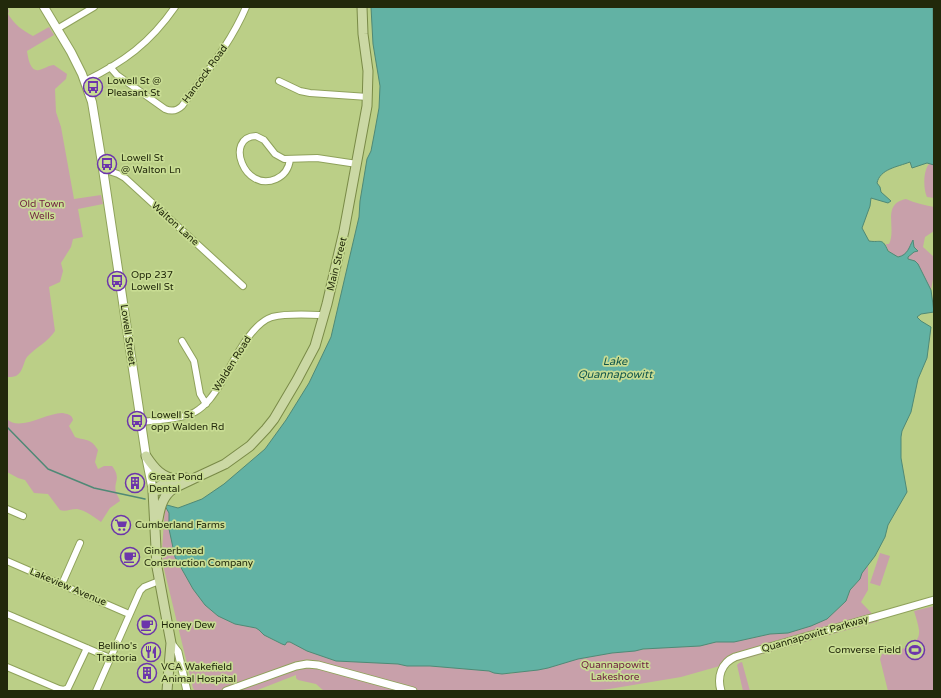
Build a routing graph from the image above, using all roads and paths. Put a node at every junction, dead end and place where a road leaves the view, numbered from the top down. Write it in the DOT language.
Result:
graph roads {
  1 [pos="44,7"];
  2 [pos="94,7"];
  3 [pos="175,7"];
  4 [pos="246,7"];
  5 [pos="362,7"];
  6 [pos="58,29"];
  7 [pos="110,67"];
  8 [pos="85,81"];
  9 [pos="279,81"];
  10 [pos="368,97"];
  11 [pos="290,159"];
  12 [pos="357,164"];
  13 [pos="103,169"];
  14 [pos="243,286"];
  15 [pos="324,315"];
  16 [pos="182,341"];
  17 [pos="206,404"];
  18 [pos="141,422"];
  19 [pos="146,456"];
  20 [pos="203,474"];
  21 [pos="179,479"];
  22 [pos="174,488"];
  23 [pos="153,491"];
  24 [pos="7,509"];
  25 [pos="23,516"];
  26 [pos="155,542"];
  27 [pos="80,543"];
  28 [pos="7,561"];
  29 [pos="159,581"];
  30 [pos="62,584"];
  31 [pos="934,600"];
  32 [pos="7,614"];
  33 [pos="129,614"];
  34 [pos="171,643"];
  35 [pos="87,648"];
  36 [pos="110,658"];
  37 [pos="7,667"];
  38 [pos="169,674"];
  39 [pos="96,691"];
  40 [pos="162,691"];
  41 [pos="167,691"];
  42 [pos="187,691"];
  43 [pos="226,691"];
  44 [pos="413,691"];
  45 [pos="721,691"];
  1 -- 6 [label="main road, Lowell Street"];
  2 -- 6 [label="street"];
  3 -- 7 [label="street"];
  4 -- 7 [label="street, Hancock Road"];
  5 -- 10 [label="main road, Main Street"];
  6 -- 8 [label="main road, Lowell Street"];
  7 -- 8 [label="street"];
  8 -- 13 [label="main road, Lowell Street"];
  9 -- 10 [label="street"];
  10 -- 12 [label="main road, Main Street"];
  11 -- 11 [label="street"];
  11 -- 12 [label="street"];
  12 -- 15 [label="main road, Main Street"];
  13 -- 14 [label="street, Walton Lane"];
  13 -- 18 [label="main road, Lowell Street"];
  15 -- 17 [label="street, Walden Road"];
  15 -- 20 [label="main road, Main Street"];
  16 -- 17 [label="street"];
  17 -- 18 [label="street, Walden Road"];
  18 -- 19 [label="main road, Lowell Street"];
  19 -- 21 [label="main road"];
  19 -- 23 [label="main road, Lowell Street"];
  20 -- 21 [label="main road, Main Street"];
  20 -- 22 [label="main road, Main Street"];
  21 -- 23 [label="main road, Main Street"];
  22 -- 23 [label="main road, Main Street"];
  22 -- 26 [label="main road"];
  23 -- 26 [label="main road, Lowell Street"];
  24 -- 25 [label="street"];
  26 -- 29 [label="main road, Lowell Street"];
  27 -- 30 [label="street"];
  28 -- 30 [label="street, Lakeview Avenue"];
  29 -- 33 [label="street"];
  29 -- 34 [label="main road, Lowell Street"];
  30 -- 33 [label="street, Lakeview Avenue"];
  31 -- 45 [label="street, Quannapowitt Parkway"];
  32 -- 35 [label="street"];
  33 -- 36 [label="street"];
  34 -- 38 [label="main road, Lowell Street"];
  34 -- 42 [label="street"];
  35 -- 36 [label="street"];
  35 -- 37 [label="street"];
  36 -- 39 [label="street"];
  38 -- 40 [label="main road, Lowell Street"];
  38 -- 41 [label="main road, Lowell Street"];
  43 -- 44 [label="street"];
}
